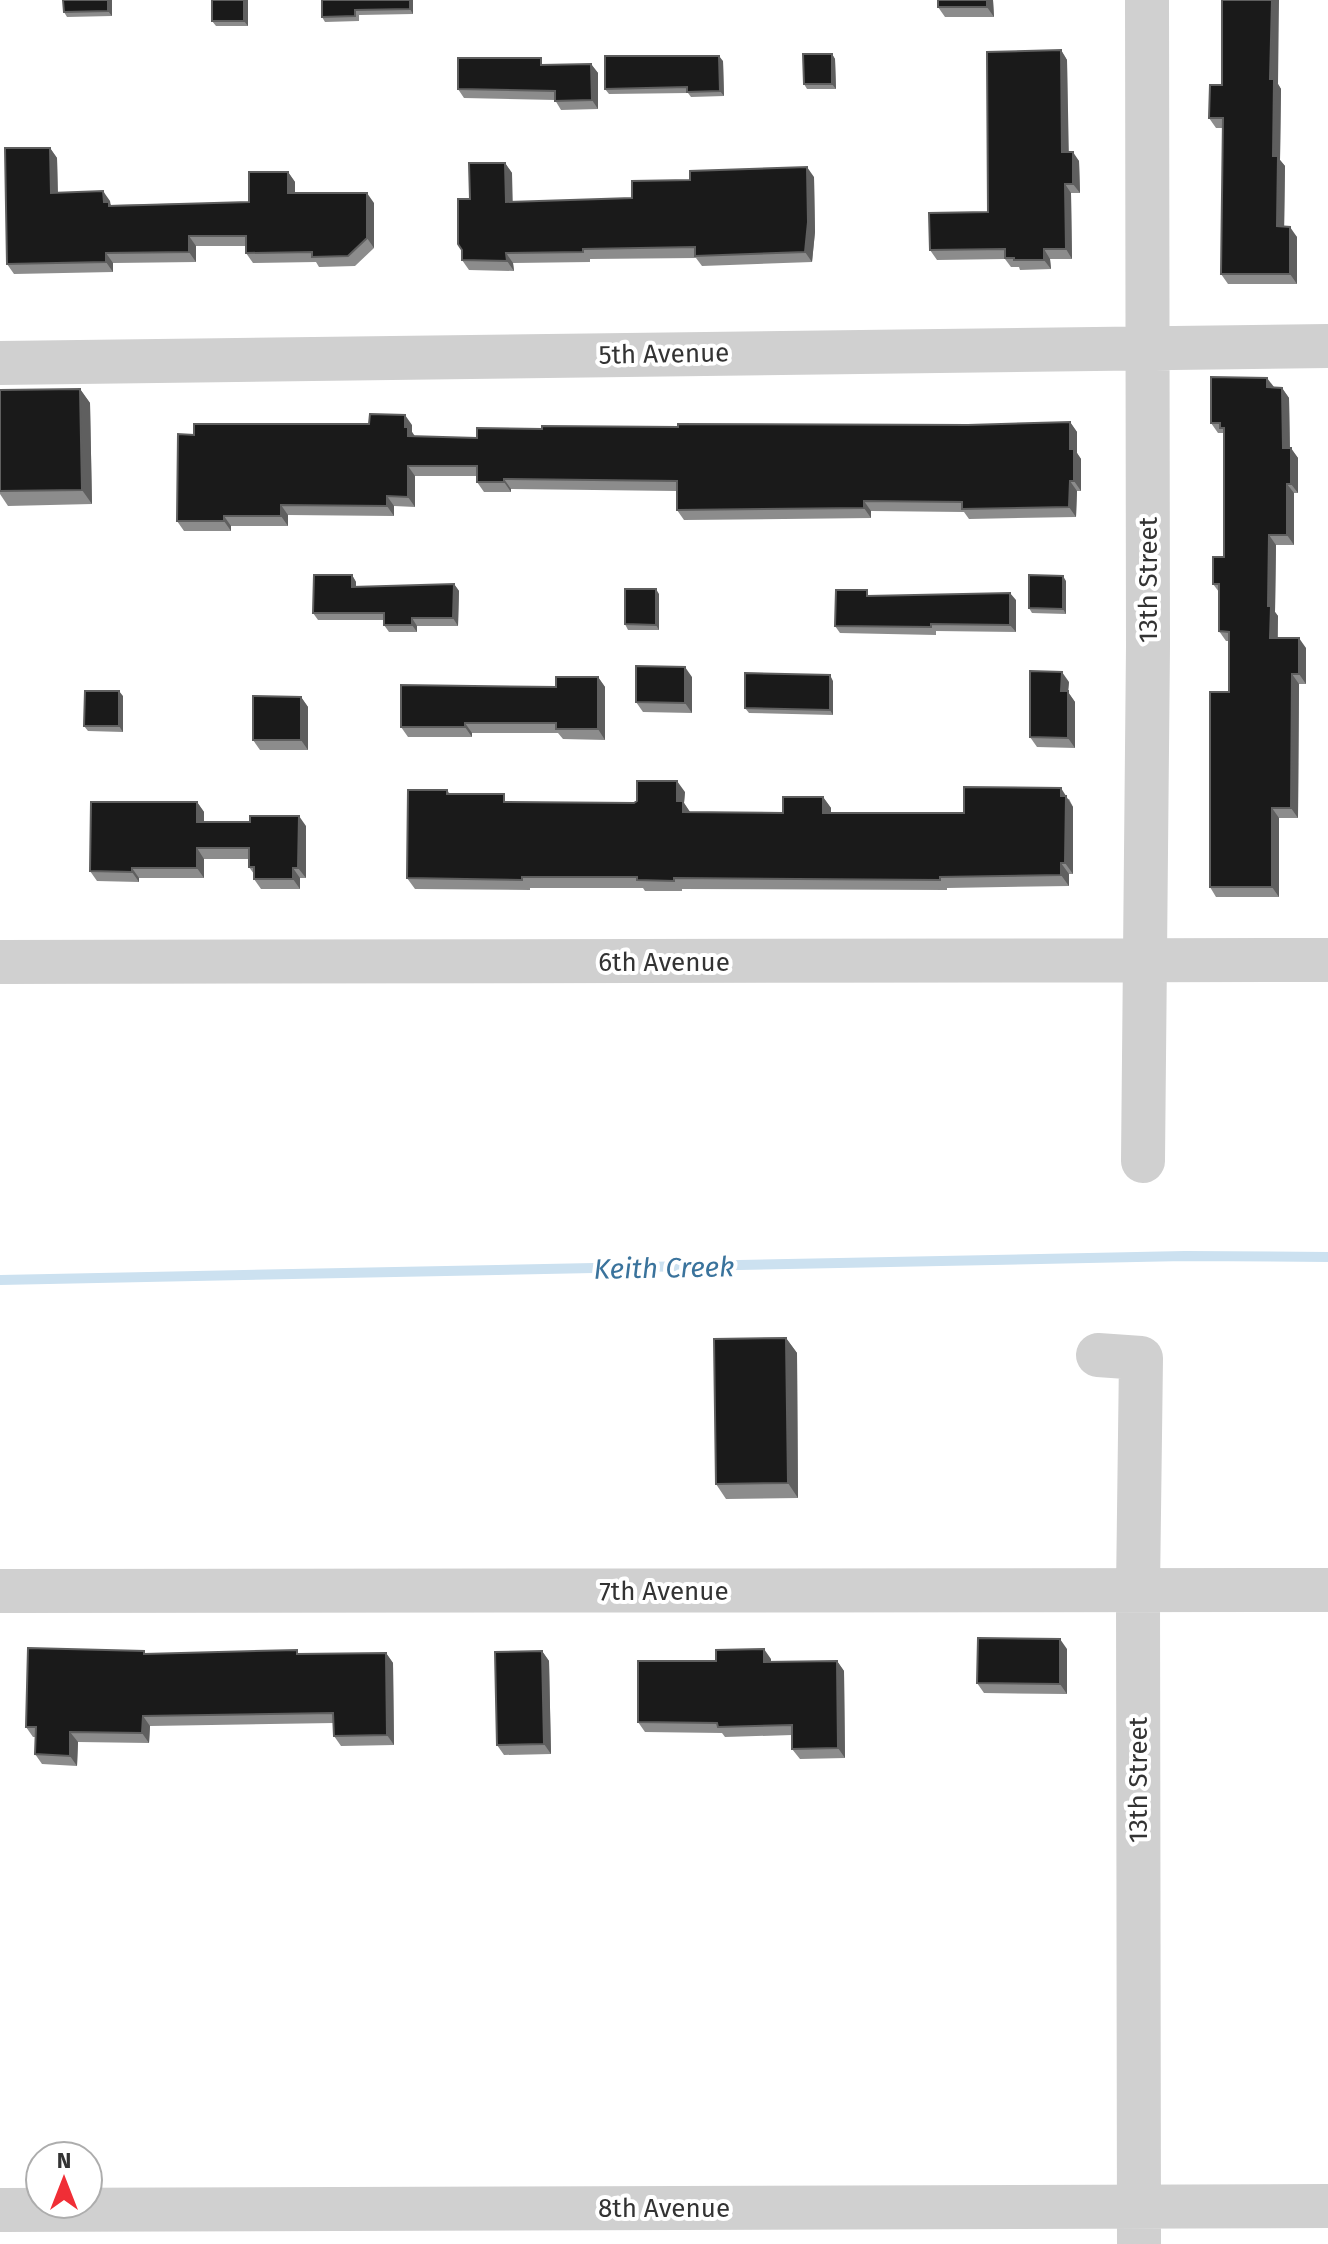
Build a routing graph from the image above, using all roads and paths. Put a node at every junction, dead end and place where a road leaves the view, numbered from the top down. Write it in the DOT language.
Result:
graph roads {
  1 [pos="1147,0"];
  2 [pos="1328,346"];
  3 [pos="1148,348"];
  4 [pos="0,363"];
  5 [pos="1328,960"];
  6 [pos="0,962"];
  7 [pos="1146,962"];
  8 [pos="1143,1161"];
  9 [pos="1098,1355"];
  10 [pos="1138,1590"];
  11 [pos="1328,1590"];
  12 [pos="0,1591"];
  13 [pos="1328,2206"];
  14 [pos="0,2210"];
  15 [pos="1139,2225"];
  1 -- 3 [label="street, 13th Street"];
  2 -- 3 [label="street, 5th Avenue"];
  3 -- 4 [label="street, 5th Avenue"];
  3 -- 7 [label="street, 13th Street"];
  5 -- 7 [label="street, 6th Avenue"];
  6 -- 7 [label="street, 6th Avenue"];
  7 -- 8 [label="street, 13th Street"];
  9 -- 10 [label="street, 13th Street"];
  10 -- 11 [label="street, 7th Avenue"];
  10 -- 12 [label="street, 7th Avenue"];
  10 -- 15 [label="street, 13th Street"];
  13 -- 15 [label="street, 8th Avenue"];
  14 -- 15 [label="street, 8th Avenue"];
}
